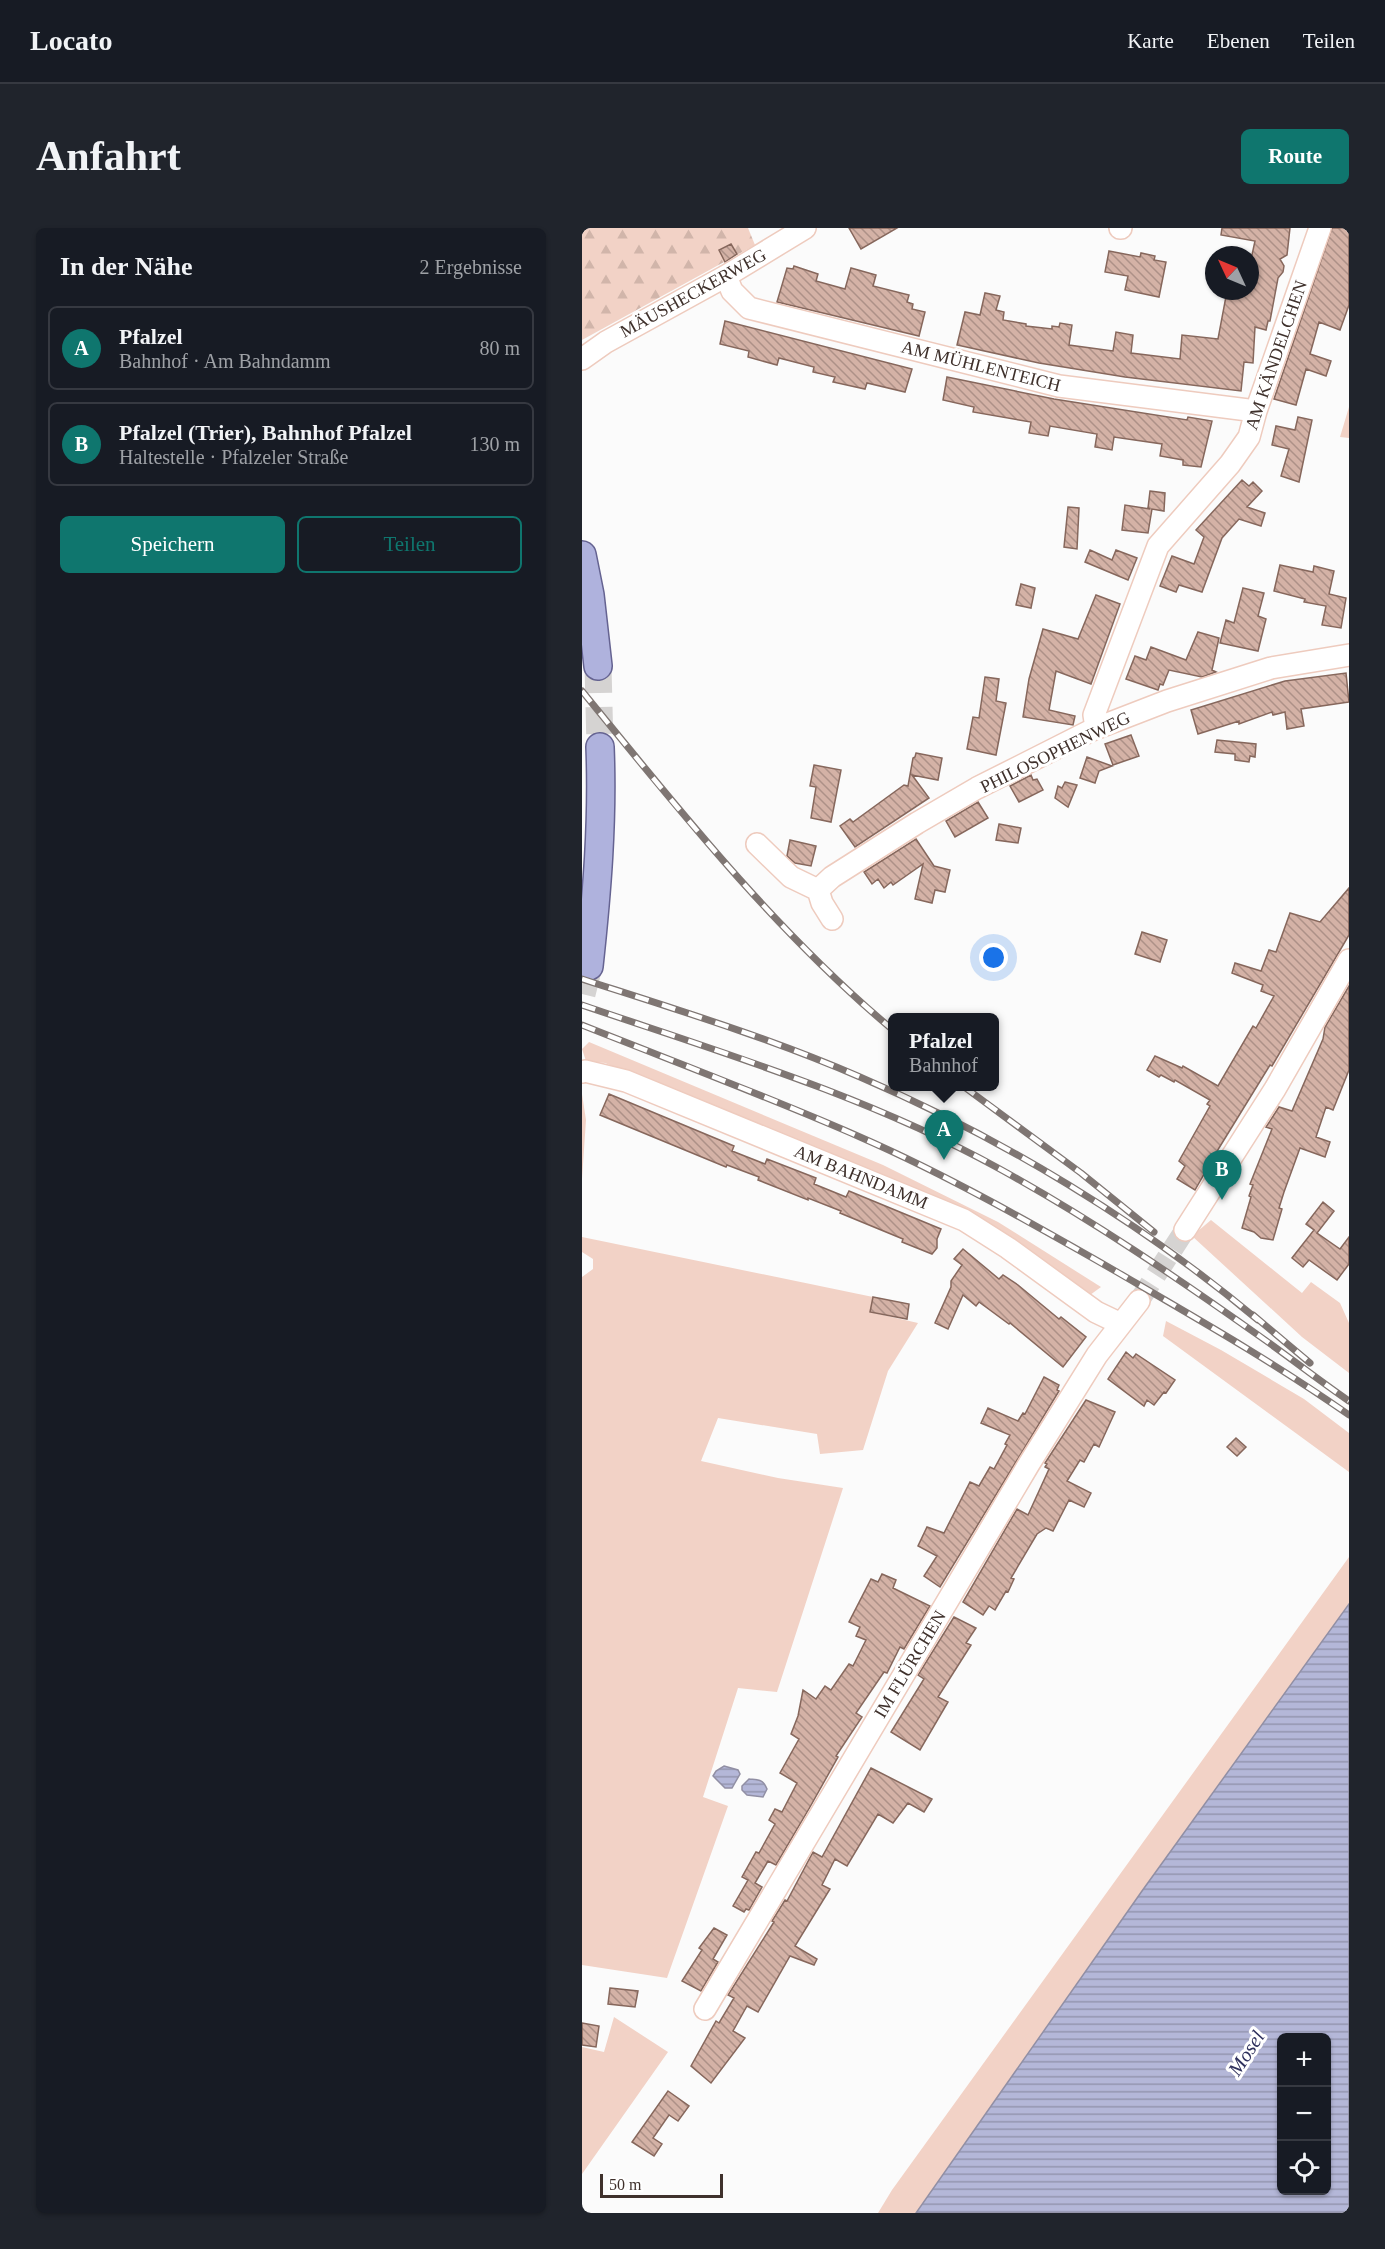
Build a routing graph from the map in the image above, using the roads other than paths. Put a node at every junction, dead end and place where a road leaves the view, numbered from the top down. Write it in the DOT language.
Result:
graph roads {
  1 [pos="805,228"];
  2 [pos="1320,228"];
  3 [pos="726,276"];
  4 [pos="582,359"];
  5 [pos="1256,411"];
  6 [pos="582,555"];
  7 [pos="1349,655"];
  8 [pos="598,666"];
  9 [pos="1096,728"];
  10 [pos="600,747"];
  11 [pos="757,844"];
  12 [pos="818,890"];
  13 [pos="832,919"];
  14 [pos="1349,960"];
  15 [pos="589,966"];
  16 [pos="582,1072"];
  17 [pos="1185,1230"];
  18 [pos="1138,1301"];
  19 [pos="1121,1324"];
  20 [pos="705,2009"];
  1 -- 3 [label="street, MÄUSHECKERWEG"];
  2 -- 5 [label="street, AM KÄNDELCHEN"];
  3 -- 4 [label="street, MÄUSHECKERWEG"];
  3 -- 5 [label="street, AM MÜHLENTEICH"];
  5 -- 9 [label="street, AM KÄNDELCHEN"];
  6 -- 8 [label="main road"];
  7 -- 9 [label="street, PHILOSOPHENWEG"];
  9 -- 12 [label="street, PHILOSOPHENWEG"];
  10 -- 15 [label="main road"];
  11 -- 12 [label="street"];
  12 -- 13 [label="street"];
  14 -- 17 [label="street"];
  16 -- 19 [label="street, AM BAHNDAMM"];
  18 -- 19 [label="street, IM FLÜRCHEN"];
  19 -- 20 [label="street, IM FLÜRCHEN"];
}
